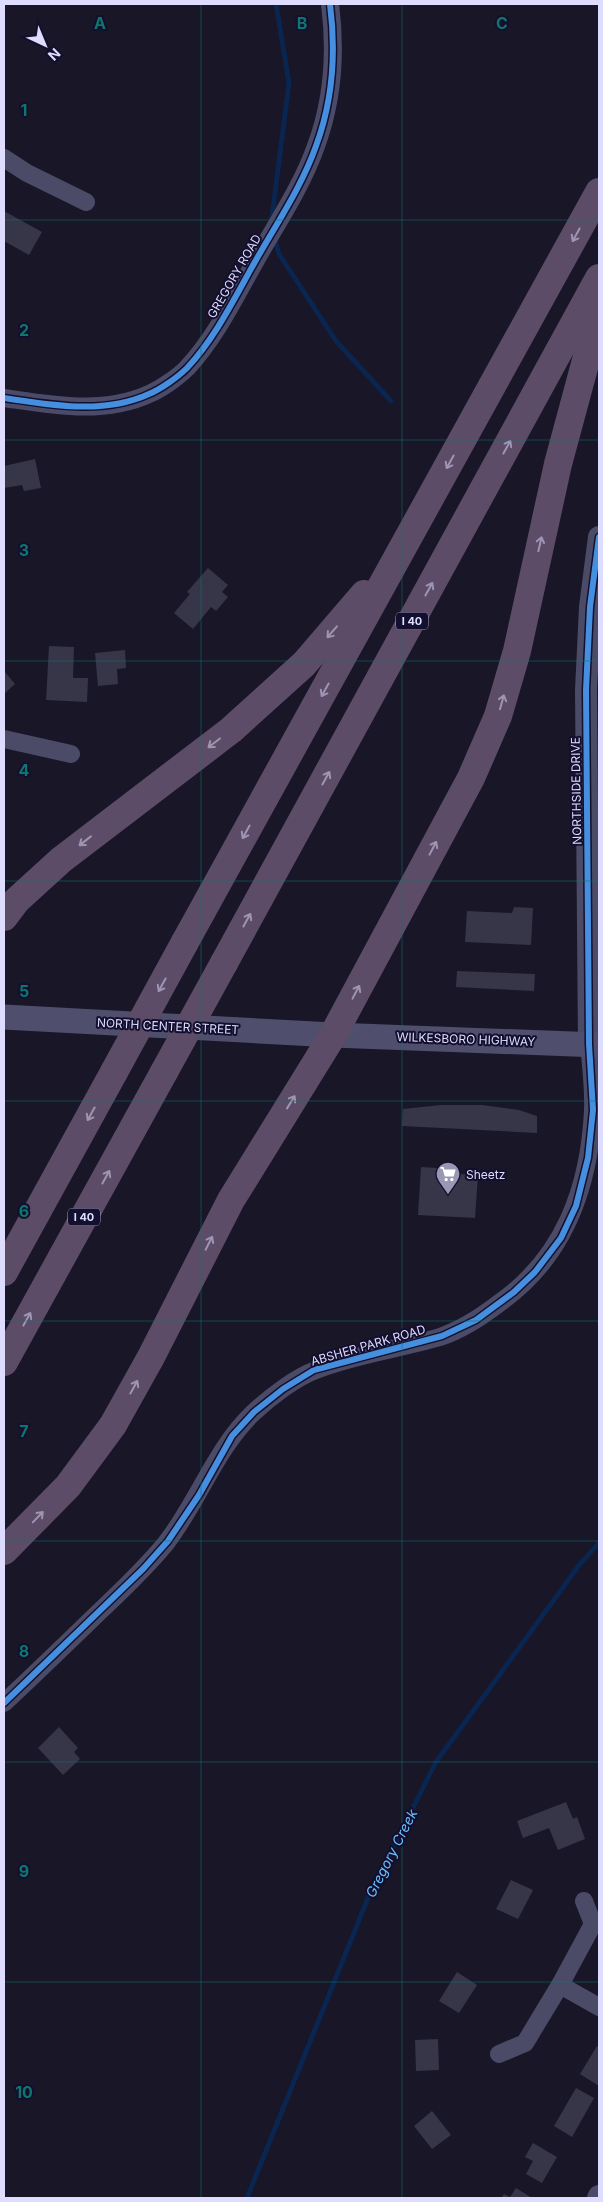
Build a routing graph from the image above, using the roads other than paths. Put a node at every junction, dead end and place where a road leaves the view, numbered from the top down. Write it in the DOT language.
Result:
graph roads {
  1 [pos="330,4"];
  2 [pos="4,158"];
  3 [pos="599,192"];
  4 [pos="86,202"];
  5 [pos="599,278"];
  6 [pos="599,319"];
  7 [pos="4,398"];
  8 [pos="424,509"];
  9 [pos="599,537"];
  10 [pos="4,739"];
  11 [pos="72,754"];
  12 [pos="4,917"];
  13 [pos="4,1017"];
  14 [pos="333,1034"];
  15 [pos="594,1045"];
  16 [pos="4,1272"];
  17 [pos="4,1362"];
  18 [pos="4,1551"];
  19 [pos="4,1704"];
  20 [pos="584,1901"];
  21 [pos="560,1985"];
  22 [pos="599,2007"];
  23 [pos="498,2054"];
  1 -- 7 [label="street, GREGORY ROAD"];
  2 -- 4 [label="street"];
  3 -- 8 [label="highway, one-way"];
  17 -- 5 [label="highway, I 40, one-way, bridge"];
  14 -- 6 [label="highway, one-way"];
  8 -- 12 [label="highway, one-way"];
  8 -- 16 [label="highway, one-way, bridge"];
  9 -- 15 [label="street, NORTHSIDE DRIVE"];
  10 -- 11 [label="street"];
  13 -- 14 [label="main road, NORTH CENTER STREET"];
  14 -- 15 [label="main road, WILKESBORO HIGHWAY"];
  18 -- 14 [label="highway, one-way"];
  15 -- 19 [label="street, ABSHER PARK ROAD"];
  20 -- 21 [label="street"];
  21 -- 22 [label="street"];
  21 -- 23 [label="street"];
}
